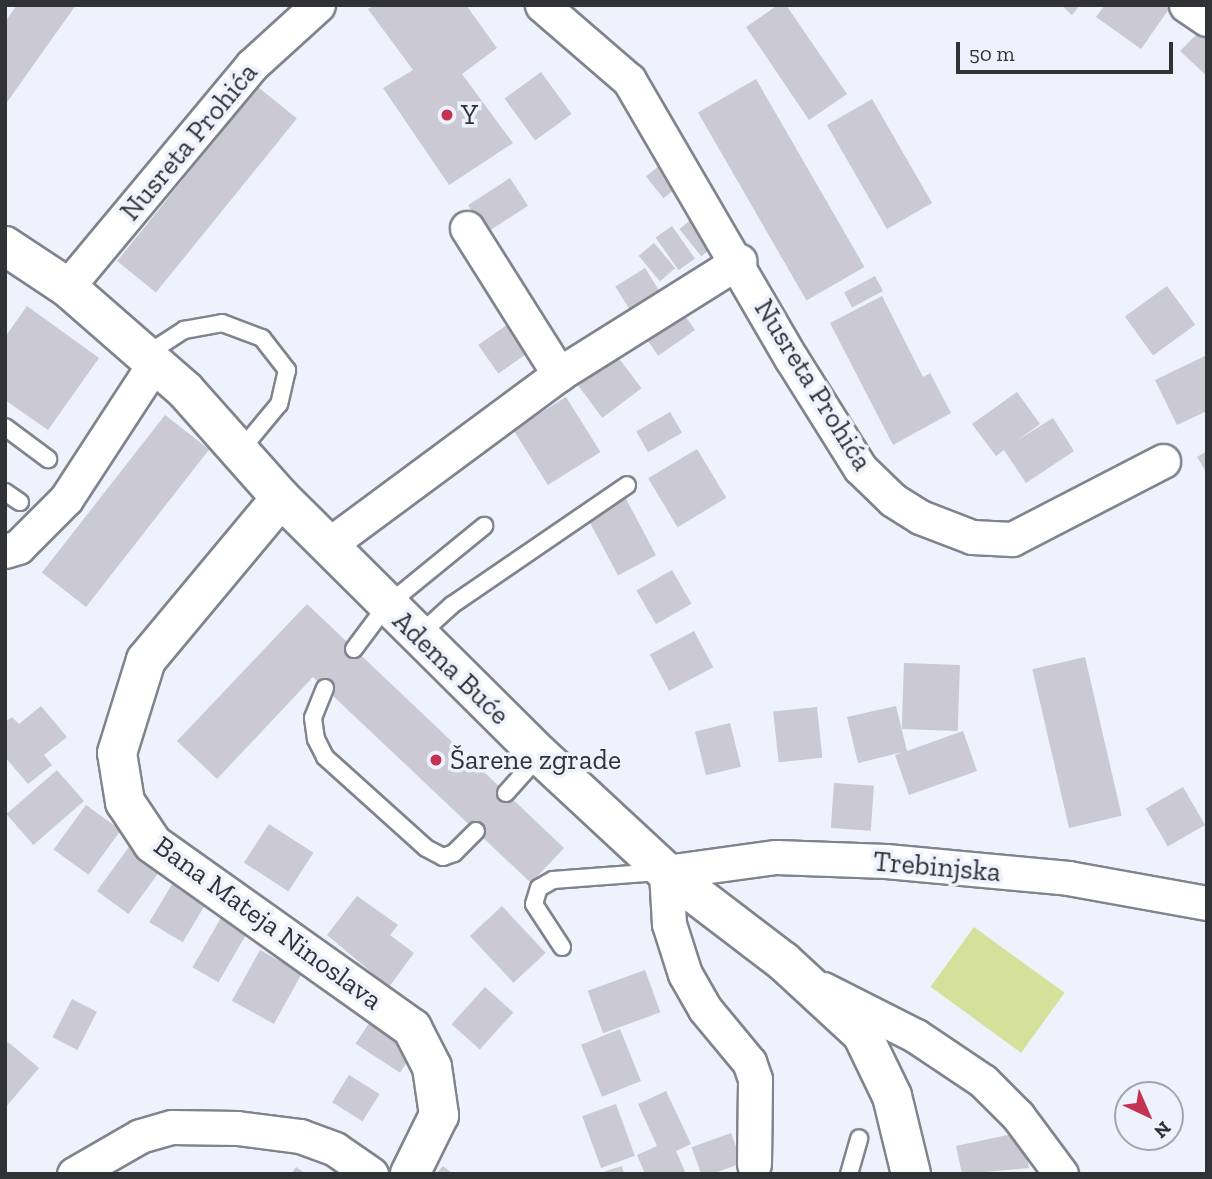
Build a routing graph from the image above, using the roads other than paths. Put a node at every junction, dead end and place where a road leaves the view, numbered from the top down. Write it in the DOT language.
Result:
graph roads {
  1 [pos="318,5"];
  2 [pos="542,5"];
  3 [pos="1186,5"];
  4 [pos="1207,19"];
  5 [pos="467,228"];
  6 [pos="5,246"];
  7 [pos="738,261"];
  8 [pos="67,287"];
  9 [pos="149,360"];
  10 [pos="559,374"];
  11 [pos="5,427"];
  12 [pos="240,451"];
  13 [pos="48,459"];
  14 [pos="1163,461"];
  15 [pos="627,485"];
  16 [pos="5,492"];
  17 [pos="281,498"];
  18 [pos="20,502"];
  19 [pos="484,526"];
  20 [pos="331,544"];
  21 [pos="5,551"];
  22 [pos="386,606"];
  23 [pos="418,636"];
  24 [pos="354,649"];
  25 [pos="325,688"];
  26 [pos="540,755"];
  27 [pos="506,793"];
  28 [pos="475,831"];
  29 [pos="667,872"];
  30 [pos="1207,903"];
  31 [pos="562,947"];
  32 [pos="802,979"];
  33 [pos="859,1138"];
  34 [pos="754,1164"];
  35 [pos="74,1174"];
  36 [pos="371,1174"];
  37 [pos="410,1174"];
  38 [pos="849,1174"];
  39 [pos="911,1174"];
  40 [pos="1061,1174"];
  1 -- 8 [label="street, Nusreta Prohića"];
  2 -- 7 [label="street, Nusreta Prohića"];
  3 -- 4 [label="street"];
  5 -- 10 [label="street"];
  6 -- 8 [label="street, Adema Buće"];
  7 -- 10 [label="street"];
  7 -- 14 [label="street, Nusreta Prohića"];
  8 -- 9 [label="street, Adema Buće"];
  9 -- 12 [label="street, Adema Buće"];
  9 -- 12 [label="lane"];
  9 -- 21 [label="street"];
  10 -- 20 [label="street"];
  11 -- 13 [label="lane"];
  12 -- 17 [label="street, Adema Buće"];
  15 -- 23 [label="lane"];
  16 -- 18 [label="lane"];
  17 -- 20 [label="street, Adema Buće"];
  17 -- 37 [label="street, Bana Mateja Ninoslava"];
  19 -- 22 [label="lane"];
  20 -- 22 [label="street, Adema Buće"];
  22 -- 23 [label="street, Adema Buće"];
  22 -- 24 [label="lane"];
  23 -- 26 [label="street, Adema Buće"];
  25 -- 28 [label="lane"];
  26 -- 27 [label="lane"];
  26 -- 29 [label="street, Adema Buće"];
  29 -- 30 [label="street, Trebinjska"];
  29 -- 31 [label="lane"];
  29 -- 32 [label="street, Adema Buće"];
  29 -- 34 [label="street"];
  32 -- 39 [label="street, Adema Buće"];
  32 -- 40 [label="street"];
  33 -- 38 [label="lane"];
  35 -- 36 [label="street"];
}
